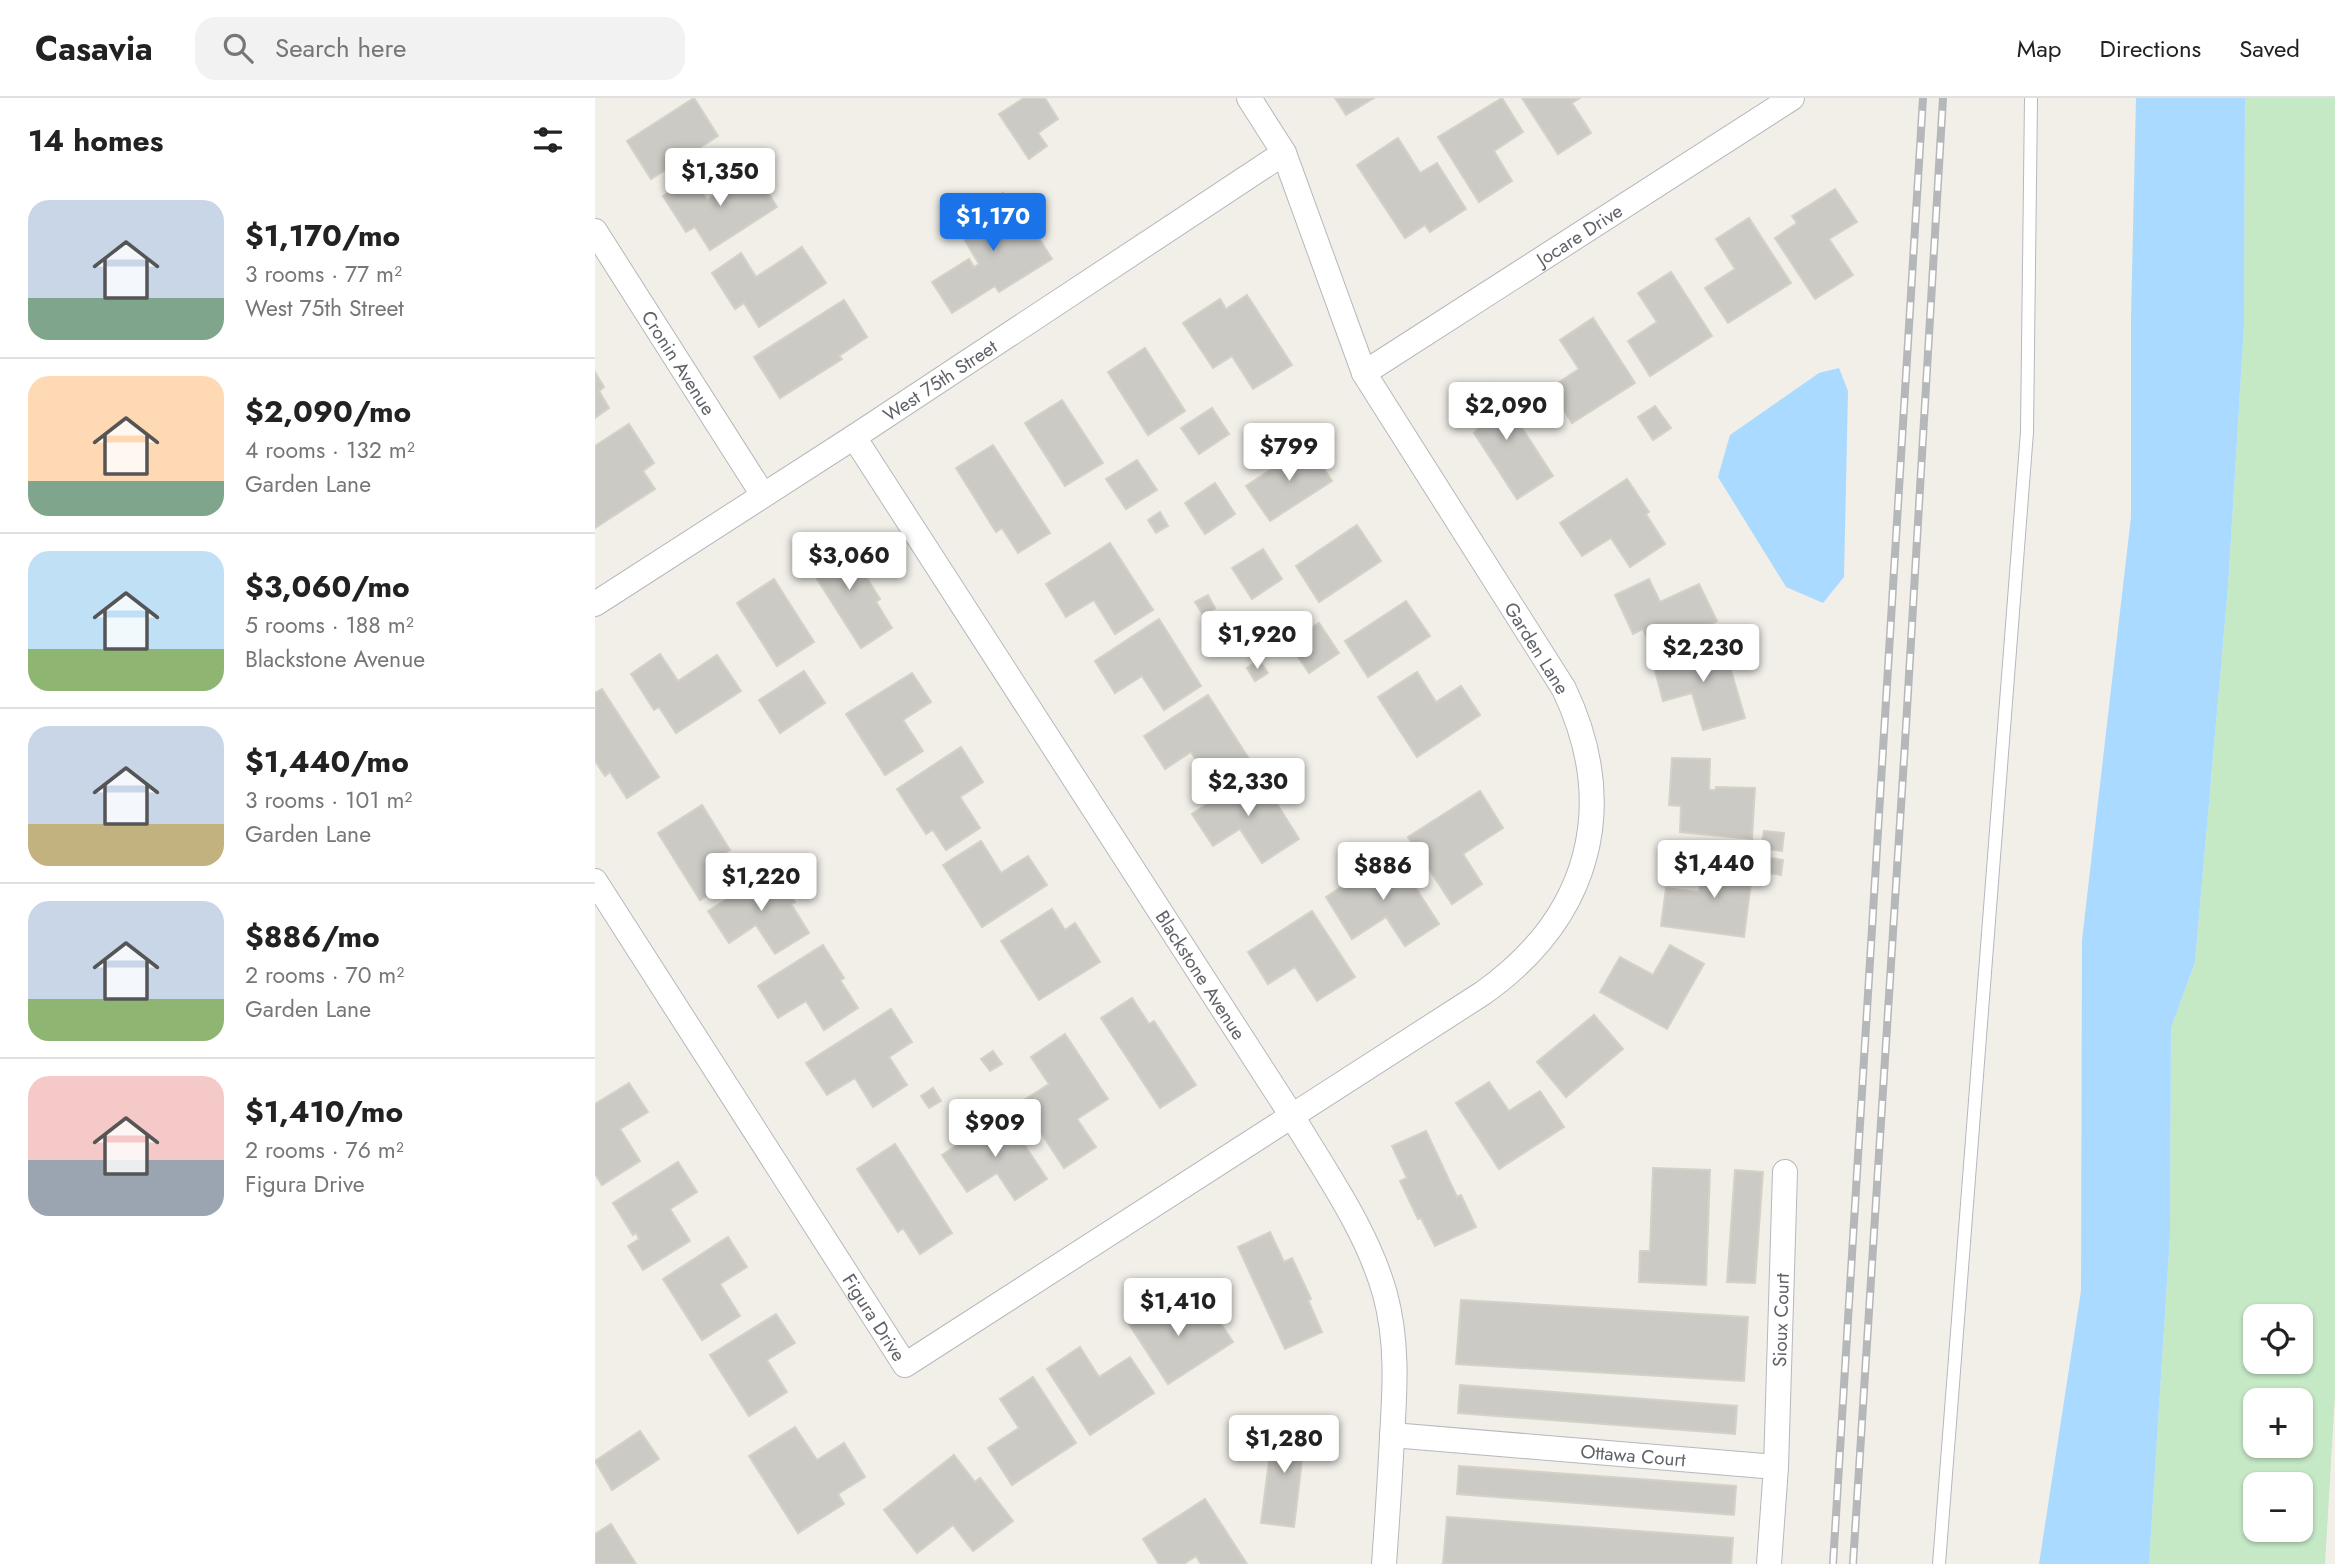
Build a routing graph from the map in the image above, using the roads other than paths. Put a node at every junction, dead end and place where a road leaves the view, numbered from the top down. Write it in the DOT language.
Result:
graph roads {
  1 [pos="1249,98"];
  2 [pos="1792,98"];
  3 [pos="2031,98"];
  4 [pos="1284,153"];
  5 [pos="595,231"];
  6 [pos="1364,373"];
  7 [pos="854,437"];
  8 [pos="763,495"];
  9 [pos="595,604"];
  10 [pos="595,881"];
  11 [pos="1292,1116"];
  12 [pos="1785,1172"];
  13 [pos="1392,1436"];
  14 [pos="1776,1467"];
  15 [pos="1384,1564"];
  16 [pos="1769,1564"];
  17 [pos="1939,1564"];
  1 -- 4 [label="street, Garden Lane"];
  2 -- 6 [label="street, Jocare Drive"];
  3 -- 17 [label="lane"];
  4 -- 6 [label="street, Garden Lane"];
  4 -- 7 [label="street, West 75th Street"];
  5 -- 8 [label="street, Cronin Avenue"];
  6 -- 11 [label="street, Garden Lane"];
  7 -- 8 [label="street, West 75th Street"];
  7 -- 11 [label="street, Blackstone Avenue"];
  8 -- 9 [label="street, West 75th Street"];
  10 -- 11 [label="street, Figura Drive"];
  11 -- 13 [label="street, Blackstone Avenue"];
  12 -- 14 [label="street, Sioux Court"];
  13 -- 14 [label="street, Ottawa Court"];
  13 -- 15 [label="street, Blackstone Avenue"];
  14 -- 16 [label="street"];
}
